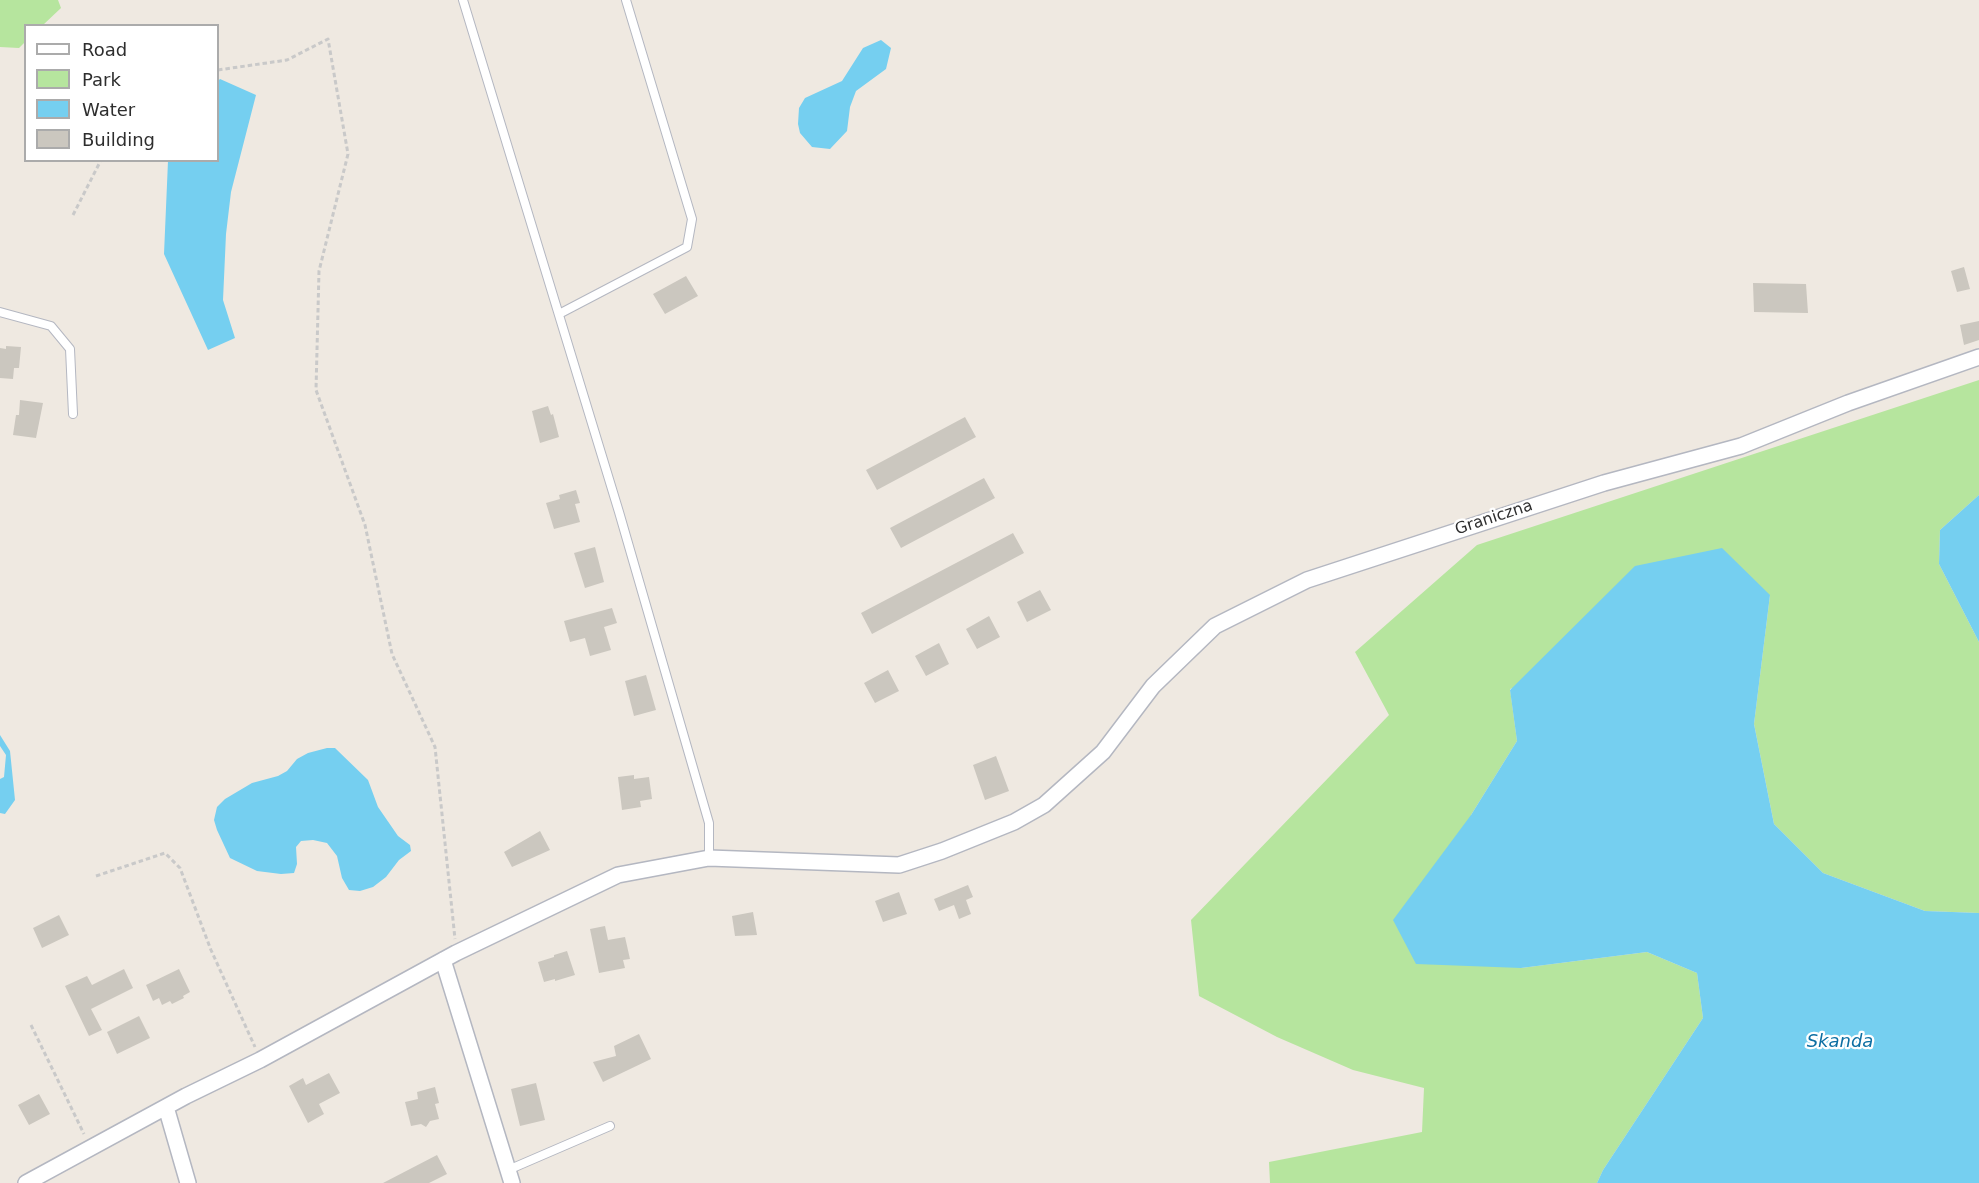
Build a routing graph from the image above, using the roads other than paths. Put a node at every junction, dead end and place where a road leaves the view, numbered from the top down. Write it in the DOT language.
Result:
graph roads {
  1 [pos="463,0"];
  2 [pos="626,0"];
  3 [pos="0,312"];
  4 [pos="559,314"];
  5 [pos="1979,357"];
  6 [pos="73,414"];
  7 [pos="709,858"];
  8 [pos="450,957"];
  9 [pos="166,1107"];
  10 [pos="610,1126"];
  11 [pos="507,1179"];
  12 [pos="26,1183"];
  13 [pos="188,1183"];
  1 -- 4 [label="lane"];
  2 -- 4 [label="lane"];
  3 -- 6 [label="lane"];
  4 -- 7 [label="lane"];
  5 -- 7 [label="street, Graniczna"];
  7 -- 8 [label="street, Graniczna"];
  8 -- 9 [label="street, Graniczna"];
  8 -- 11 [label="street"];
  9 -- 12 [label="street, Graniczna"];
  9 -- 13 [label="street"];
  10 -- 11 [label="lane"];
}
